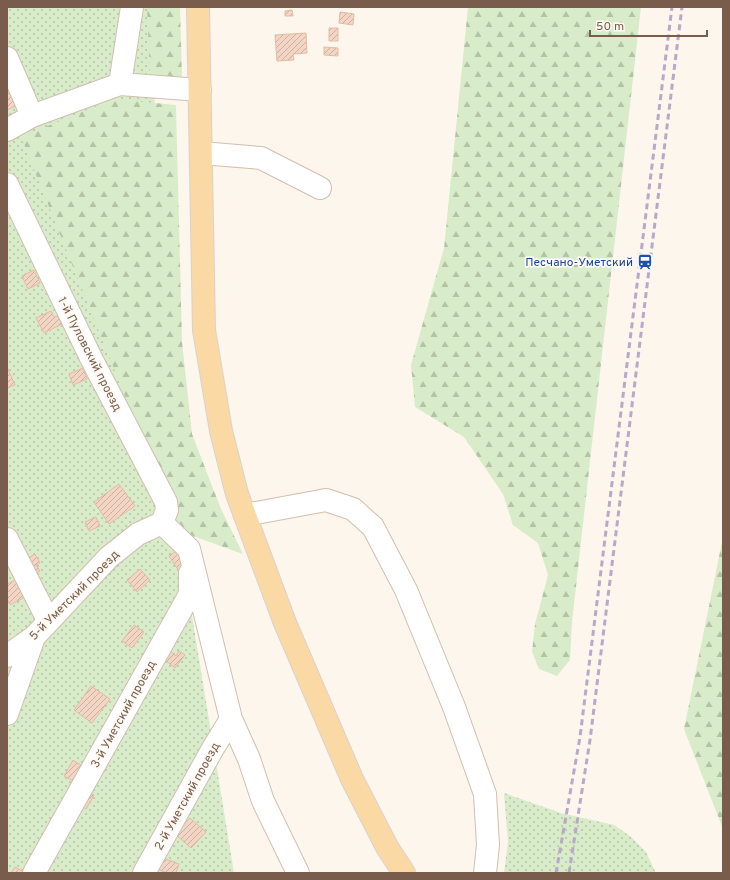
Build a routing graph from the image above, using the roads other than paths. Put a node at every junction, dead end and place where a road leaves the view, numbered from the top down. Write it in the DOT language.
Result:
graph roads {
  1 [pos="132,7"];
  2 [pos="198,7"];
  3 [pos="7,58"];
  4 [pos="120,84"];
  5 [pos="200,90"];
  6 [pos="32,116"];
  7 [pos="7,130"];
  8 [pos="201,153"];
  9 [pos="7,184"];
  10 [pos="320,188"];
  11 [pos="245,515"];
  12 [pos="162,522"];
  13 [pos="7,539"];
  14 [pos="188,550"];
  15 [pos="48,620"];
  16 [pos="34,637"];
  17 [pos="7,656"];
  18 [pos="7,714"];
  19 [pos="231,720"];
  20 [pos="34,873"];
  21 [pos="144,873"];
  22 [pos="298,873"];
  23 [pos="404,873"];
  24 [pos="485,873"];
  1 -- 4 [label="lane"];
  2 -- 5 [label="main road"];
  3 -- 6 [label="lane"];
  4 -- 5 [label="lane"];
  4 -- 6 [label="lane"];
  5 -- 8 [label="main road"];
  6 -- 7 [label="lane"];
  8 -- 10 [label="lane"];
  8 -- 11 [label="main road"];
  9 -- 12 [label="lane, 1-й Пуловский проезд"];
  11 -- 23 [label="main road"];
  11 -- 24 [label="lane"];
  12 -- 14 [label="lane"];
  12 -- 15 [label="lane, 5-й Уметский проезд"];
  13 -- 15 [label="lane"];
  14 -- 19 [label="lane"];
  14 -- 20 [label="lane, 3-й Уметский проезд"];
  15 -- 16 [label="lane, 5-й Уметский проезд"];
  16 -- 17 [label="lane, 5-й Уметский проезд"];
  16 -- 18 [label="lane"];
  19 -- 21 [label="lane, 2-й Уметский проезд"];
  19 -- 22 [label="lane"];
}
